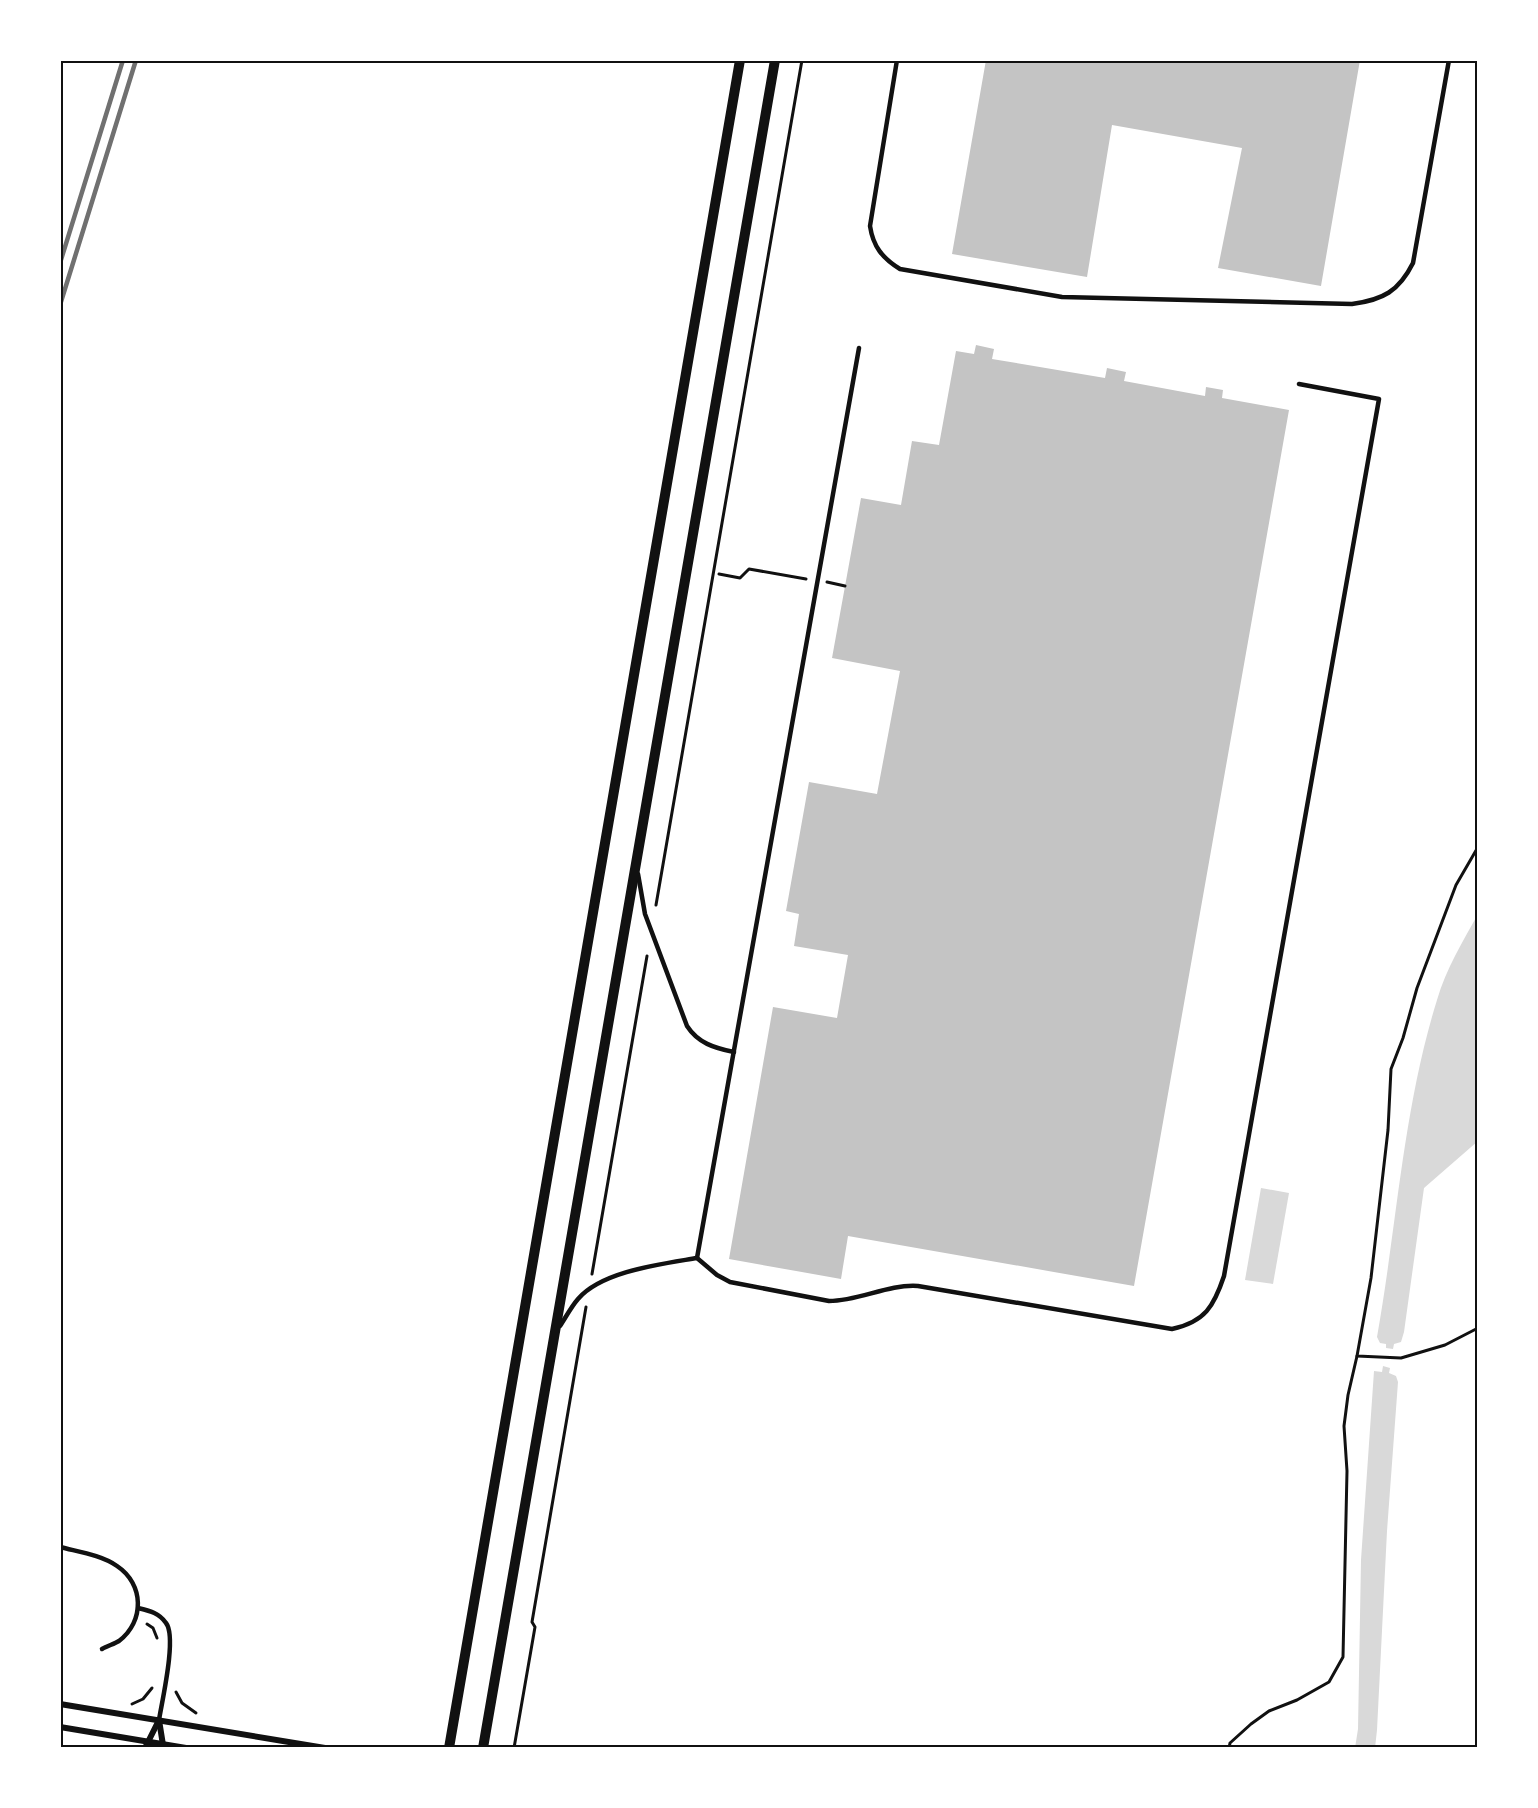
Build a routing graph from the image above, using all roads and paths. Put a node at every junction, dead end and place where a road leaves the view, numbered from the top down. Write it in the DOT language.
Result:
graph roads {
  1 [pos="741,60"];
  2 [pos="775,60"];
  3 [pos="897,60"];
  4 [pos="1449,60"];
  5 [pos="859,348"];
  6 [pos="1299,384"];
  7 [pos="719,574"];
  8 [pos="817,581"];
  9 [pos="845,586"];
  10 [pos="1478,847"];
  11 [pos="636,863"];
  12 [pos="734,1052"];
  13 [pos="697,1258"];
  14 [pos="1478,1328"];
  15 [pos="555,1334"];
  16 [pos="1357,1356"];
  17 [pos="60,1547"];
  18 [pos="138,1608"];
  19 [pos="147,1624"];
  20 [pos="158,1643"];
  21 [pos="102,1649"];
  22 [pos="165,1683"];
  23 [pos="60,1704"];
  24 [pos="130,1704"];
  25 [pos="197,1714"];
  26 [pos="159,1719"];
  27 [pos="60,1727"];
  28 [pos="146,1745"];
  29 [pos="163,1746"];
  30 [pos="186,1748"];
  31 [pos="325,1748"];
  32 [pos="449,1748"];
  33 [pos="483,1748"];
  34 [pos="1229,1748"];
  1 -- 32 [label="street"];
  2 -- 11 [label="street"];
  3 -- 4 [label="lane"];
  5 -- 8 [label="lane"];
  6 -- 13 [label="lane"];
  7 -- 8 [label="path"];
  8 -- 9 [label="path"];
  8 -- 12 [label="lane"];
  10 -- 16 [label="path"];
  11 -- 12 [label="lane"];
  11 -- 15 [label="street"];
  12 -- 13 [label="lane"];
  13 -- 15 [label="lane"];
  14 -- 16 [label="path"];
  15 -- 33 [label="street"];
  16 -- 34 [label="path"];
  17 -- 18 [label="lane"];
  18 -- 21 [label="lane"];
  18 -- 22 [label="lane"];
  19 -- 20 [label="path"];
  22 -- 24 [label="path"];
  22 -- 25 [label="path"];
  22 -- 26 [label="lane"];
  23 -- 26 [label="street"];
  26 -- 28 [label="street"];
  26 -- 29 [label="street"];
  26 -- 31 [label="street"];
  27 -- 28 [label="street"];
  28 -- 29 [label="street"];
  29 -- 30 [label="street"];
}
